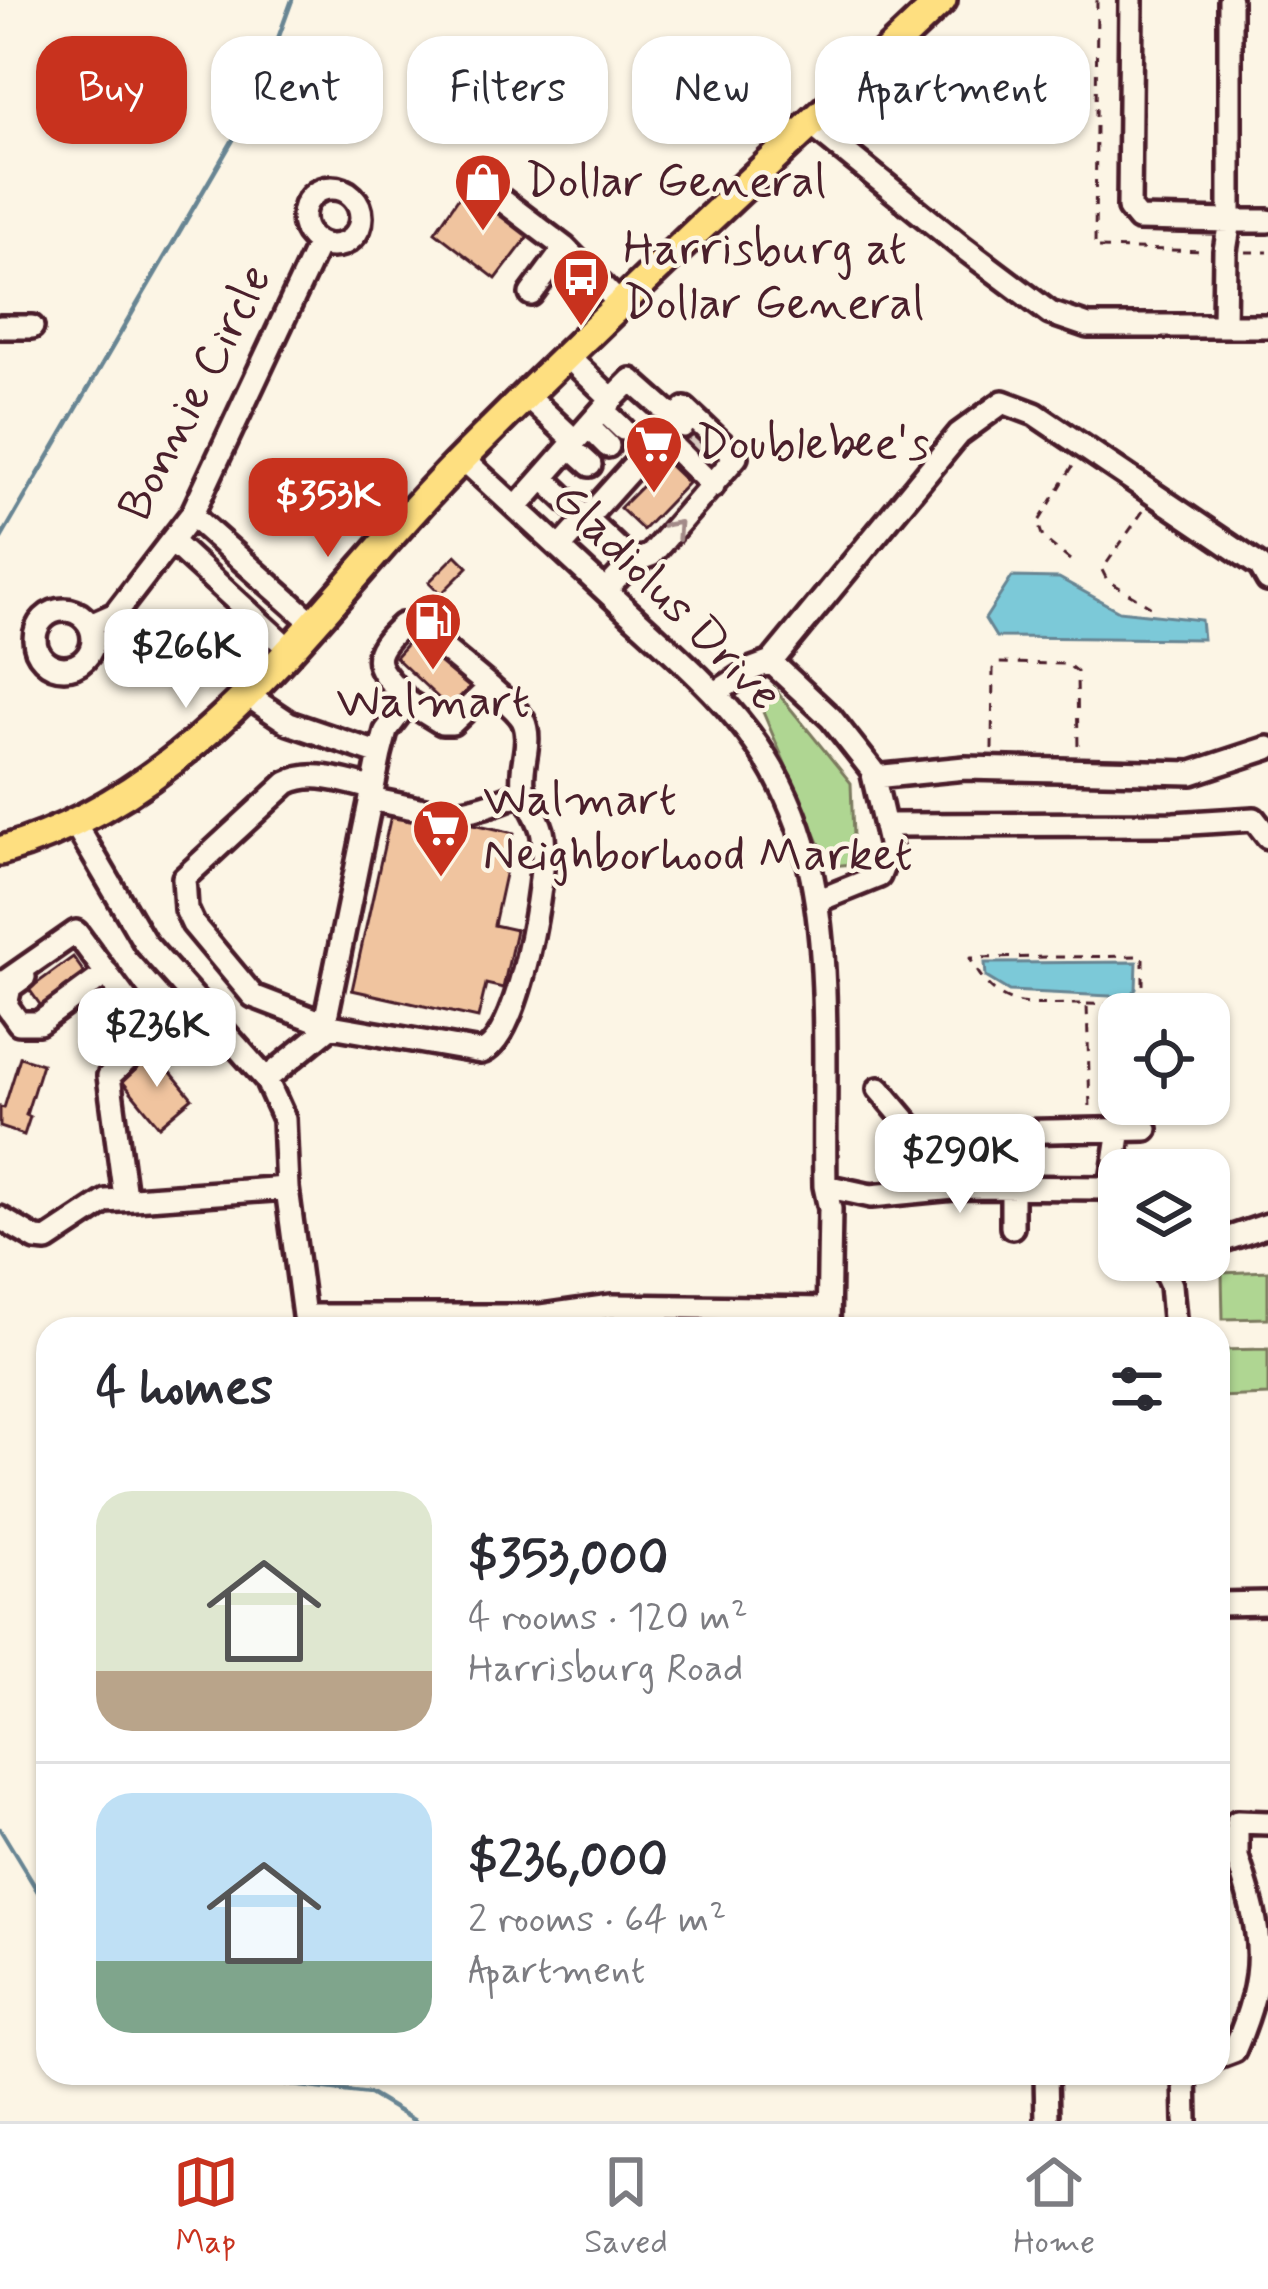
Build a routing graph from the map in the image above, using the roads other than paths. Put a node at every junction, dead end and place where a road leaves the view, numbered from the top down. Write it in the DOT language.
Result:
graph roads {
  1 [pos="1131,0"];
  2 [pos="1230,0"];
  3 [pos="931,4"];
  4 [pos="812,124"];
  5 [pos="486,188"];
  6 [pos="1230,220"];
  7 [pos="1268,220"];
  8 [pos="319,243"];
  9 [pos="565,248"];
  10 [pos="531,294"];
  11 [pos="621,304"];
  12 [pos="1224,326"];
  13 [pos="1268,326"];
  14 [pos="0,327"];
  15 [pos="32,327"];
  16 [pos="567,356"];
  17 [pos="527,396"];
  18 [pos="590,425"];
  19 [pos="647,442"];
  20 [pos="462,458"];
  21 [pos="604,477"];
  22 [pos="543,478"];
  23 [pos="712,486"];
  24 [pos="516,508"];
  25 [pos="191,515"];
  26 [pos="586,519"];
  27 [pos="171,541"];
  28 [pos="560,548"];
  29 [pos="632,562"];
  30 [pos="1268,580"];
  31 [pos="606,590"];
  32 [pos="314,624"];
  33 [pos="90,625"];
  34 [pos="290,650"];
  35 [pos="771,662"];
  36 [pos="490,687"];
  37 [pos="717,692"];
  38 [pos="247,695"];
  39 [pos="408,702"];
  40 [pos="1268,748"];
  41 [pos="380,754"];
  42 [pos="874,777"];
  43 [pos="525,790"];
  44 [pos="372,793"];
  45 [pos="74,821"];
  46 [pos="885,825"];
  47 [pos="1268,837"];
  48 [pos="0,850"];
  49 [pos="817,901"];
  50 [pos="53,947"];
  51 [pos="110,978"];
  52 [pos="0,985"];
  53 [pos="193,998"];
  54 [pos="0,1012"];
  55 [pos="328,1024"];
  56 [pos="152,1035"];
  57 [pos="266,1079"];
  58 [pos="879,1089"];
  59 [pos="1120,1129"];
  60 [pos="1146,1129"];
  61 [pos="917,1134"];
  62 [pos="1118,1149"];
  63 [pos="825,1186"];
  64 [pos="1012,1186"];
  65 [pos="1098,1188"];
  66 [pos="287,1189"];
  67 [pos="911,1192"];
  68 [pos="125,1197"];
  69 [pos="0,1218"];
  70 [pos="1268,1225"];
  71 [pos="1012,1227"];
  72 [pos="1230,1238"];
  73 [pos="1171,1281"];
  74 [pos="795,1317"];
  75 [pos="828,1317"];
  76 [pos="1174,1317"];
  77 [pos="1268,1603"];
  78 [pos="1230,1604"];
  79 [pos="1230,1822"];
  80 [pos="1268,1823"];
  81 [pos="1230,1863"];
  82 [pos="1230,2052"];
  83 [pos="1046,2085"];
  84 [pos="1186,2085"];
  85 [pos="1047,2121"];
  86 [pos="1186,2121"];
  1 -- 6 [label="street"];
  2 -- 6 [label="street"];
  3 -- 4 [label="main road"];
  4 -- 11 [label="main road"];
  4 -- 12 [label="street"];
  5 -- 9 [label="street"];
  6 -- 7 [label="street"];
  6 -- 12 [label="street"];
  8 -- 25 [label="street, Bonnie Circle"];
  9 -- 10 [label="street"];
  9 -- 11 [label="street"];
  11 -- 16 [label="main road"];
  12 -- 13 [label="street"];
  14 -- 15 [label="street"];
  16 -- 17 [label="main road"];
  16 -- 18 [label="street"];
  17 -- 18 [label="street"];
  17 -- 20 [label="main road"];
  18 -- 19 [label="street"];
  18 -- 19 [label="street"];
  18 -- 21 [label="street"];
  18 -- 22 [label="street"];
  19 -- 21 [label="street"];
  19 -- 23 [label="street"];
  19 -- 23 [label="street"];
  20 -- 24 [label="street, Gladiolus Drive"];
  20 -- 32 [label="main road"];
  21 -- 26 [label="street"];
  22 -- 24 [label="street"];
  22 -- 26 [label="street"];
  29 -- 23 [label="street, one-way"];
  24 -- 28 [label="street, Gladiolus Drive"];
  25 -- 27 [label="street, Bonnie Circle"];
  25 -- 32 [label="street"];
  26 -- 28 [label="street"];
  26 -- 29 [label="street"];
  27 -- 33 [label="street, Bonnie Circle"];
  27 -- 34 [label="street"];
  28 -- 31 [label="street, Gladiolus Drive"];
  29 -- 31 [label="street"];
  30 -- 35 [label="street"];
  31 -- 37 [label="street, Gladiolus Drive"];
  32 -- 34 [label="main road"];
  34 -- 38 [label="main road"];
  35 -- 37 [label="street"];
  35 -- 42 [label="street"];
  36 -- 39 [label="street"];
  36 -- 39 [label="street"];
  36 -- 43 [label="street"];
  37 -- 49 [label="street, Gladiolus Drive"];
  38 -- 41 [label="street"];
  38 -- 45 [label="main road"];
  39 -- 41 [label="street"];
  40 -- 42 [label="street"];
  41 -- 44 [label="street"];
  42 -- 46 [label="street"];
  43 -- 44 [label="street"];
  43 -- 55 [label="street"];
  44 -- 55 [label="street"];
  44 -- 55 [label="street"];
  45 -- 48 [label="main road"];
  45 -- 53 [label="street"];
  46 -- 47 [label="street"];
  46 -- 49 [label="street"];
  49 -- 63 [label="street, Gladiolus Drive"];
  50 -- 51 [label="street"];
  50 -- 51 [label="street"];
  50 -- 52 [label="street"];
  51 -- 54 [label="street"];
  51 -- 56 [label="street"];
  53 -- 56 [label="street"];
  53 -- 57 [label="street"];
  55 -- 57 [label="street"];
  56 -- 68 [label="street"];
  57 -- 66 [label="street"];
  58 -- 61 [label="street"];
  59 -- 60 [label="street"];
  59 -- 61 [label="street"];
  59 -- 62 [label="street"];
  61 -- 67 [label="street"];
  63 -- 67 [label="street"];
  63 -- 75 [label="street, Gladiolus Drive"];
  64 -- 65 [label="street"];
  64 -- 67 [label="street"];
  64 -- 71 [label="street"];
  66 -- 68 [label="street"];
  66 -- 74 [label="street"];
  68 -- 69 [label="street"];
  70 -- 72 [label="street"];
  73 -- 76 [label="street"];
  77 -- 78 [label="street"];
  79 -- 80 [label="street"];
  81 -- 82 [label="street"];
  83 -- 85 [label="street"];
  84 -- 86 [label="street"];
}
